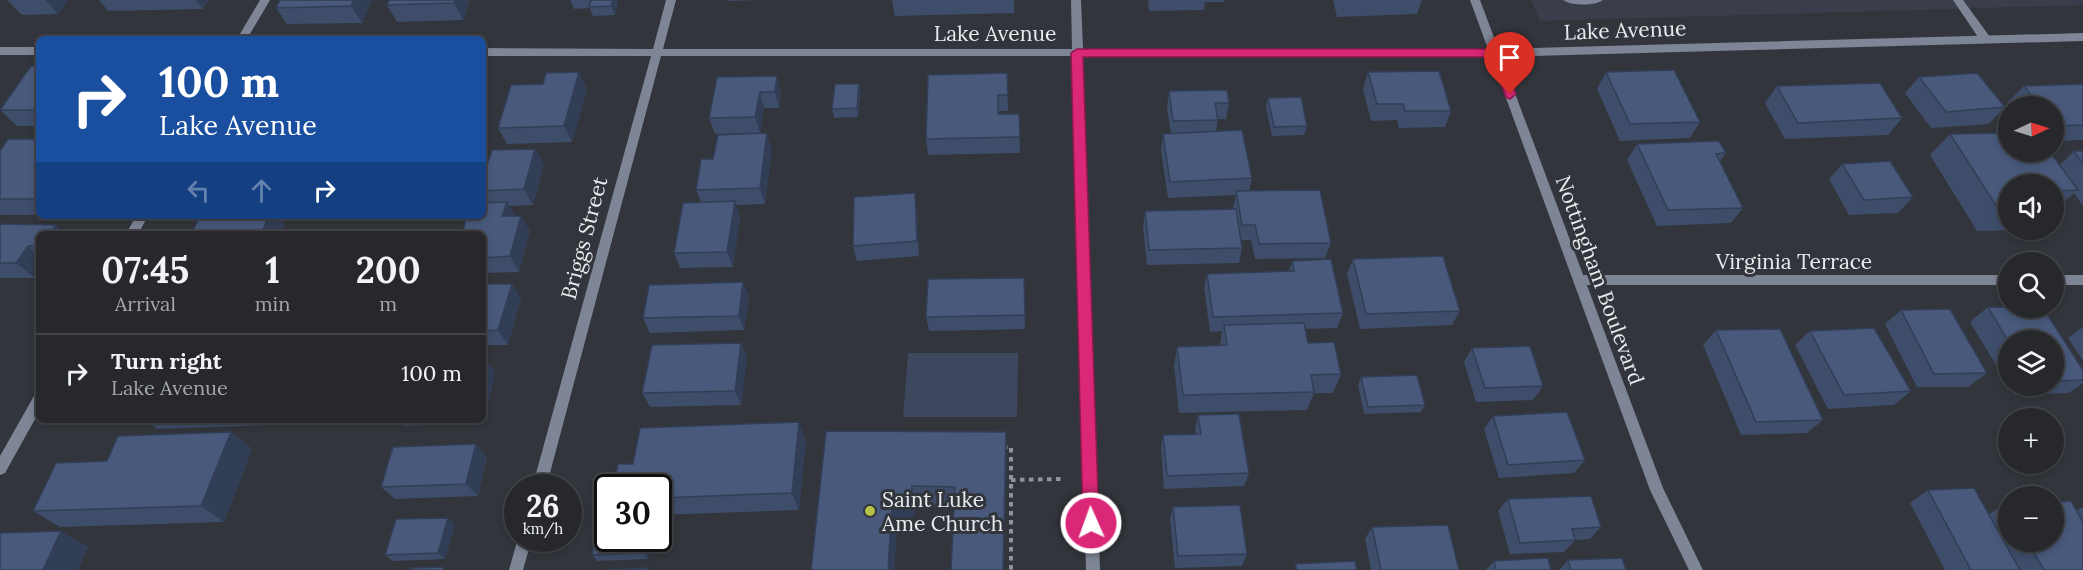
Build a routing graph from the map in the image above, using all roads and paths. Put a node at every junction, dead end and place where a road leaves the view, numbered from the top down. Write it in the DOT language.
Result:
graph roads {
  1 [pos="265,0"];
  2 [pos="671,0"];
  3 [pos="1076,0"];
  4 [pos="1475,0"];
  5 [pos="1568,0"];
  6 [pos="1598,0"];
  7 [pos="1958,0"];
  8 [pos="244,36"];
  9 [pos="2083,37"];
  10 [pos="1986,40"];
  11 [pos="0,51"];
  12 [pos="36,51"];
  13 [pos="486,52"];
  14 [pos="656,52"];
  15 [pos="1077,53"];
  16 [pos="1495,53"];
  17 [pos="1579,280"];
  18 [pos="1998,280"];
  19 [pos="2064,280"];
  20 [pos="2083,280"];
  21 [pos="36,405"];
  22 [pos="1000,447"];
  23 [pos="0,469"];
  24 [pos="543,474"];
  25 [pos="1060,479"];
  26 [pos="1011,480"];
  27 [pos="521,552"];
  28 [pos="516,570"];
  29 [pos="1011,570"];
  30 [pos="1093,570"];
  31 [pos="1696,570"];
  1 -- 8 [label="street"];
  2 -- 14 [label="street, Briggs Street"];
  3 -- 15 [label="street"];
  4 -- 16 [label="street, Nottingham Boulevard"];
  5 -- 6 [label="street"];
  7 -- 10 [label="street"];
  9 -- 10 [label="street, Lake Avenue"];
  10 -- 16 [label="street, Lake Avenue"];
  11 -- 12 [label="street"];
  13 -- 14 [label="street, Lake Avenue"];
  14 -- 15 [label="street, Lake Avenue"];
  14 -- 24 [label="street, Briggs Street"];
  15 -- 16 [label="street, Lake Avenue"];
  15 -- 30 [label="street"];
  16 -- 17 [label="street, Nottingham Boulevard"];
  17 -- 18 [label="street, Virginia Terrace"];
  17 -- 31 [label="street, Nottingham Boulevard"];
  19 -- 20 [label="street"];
  21 -- 23 [label="street"];
  22 -- 26 [label="path"];
  25 -- 26 [label="path"];
  26 -- 29 [label="path"];
  27 -- 28 [label="street"];
}
